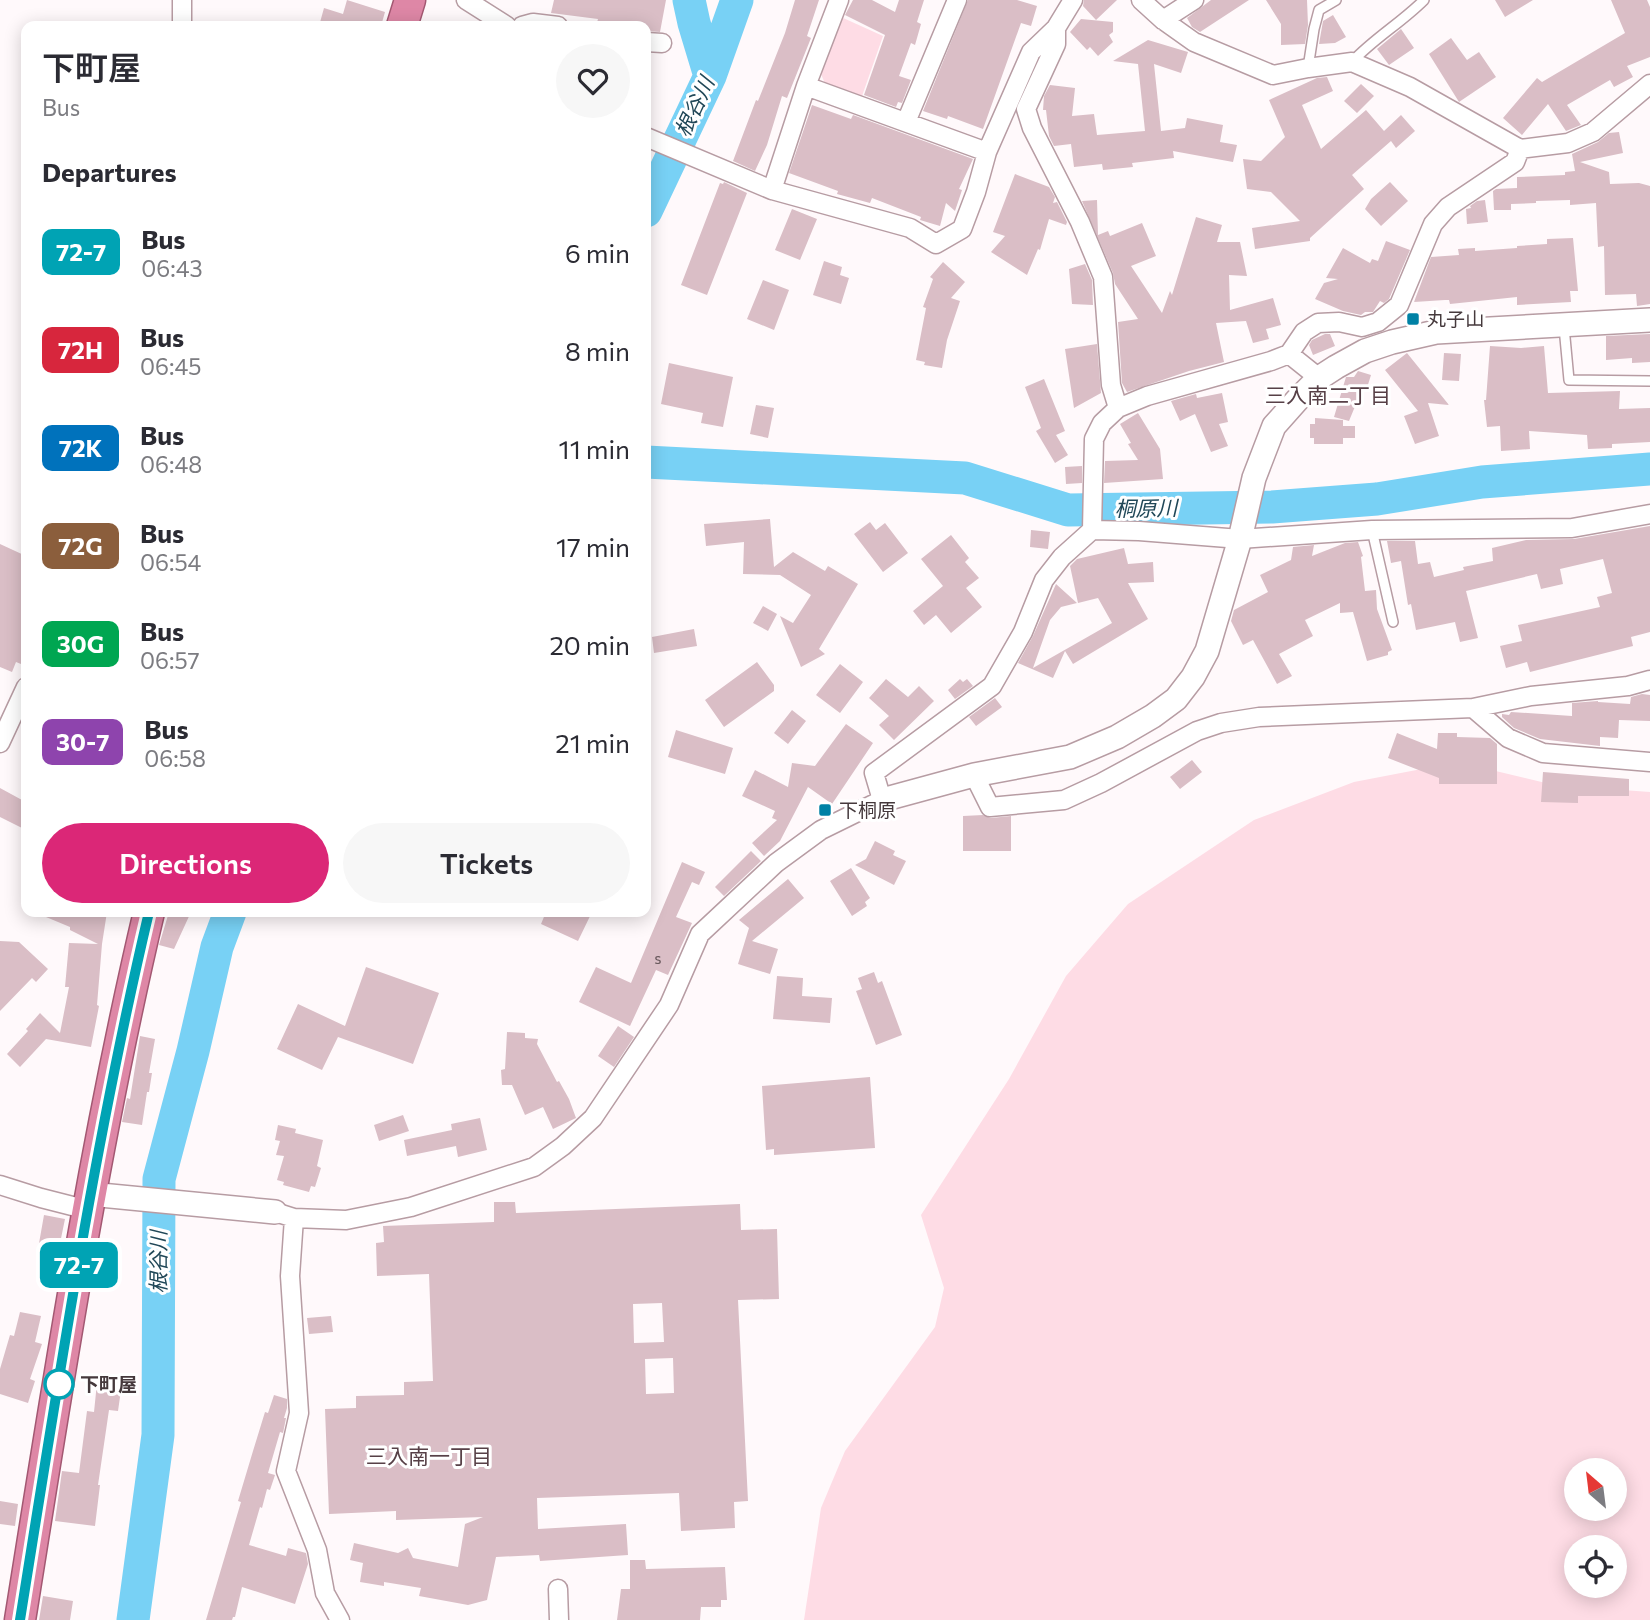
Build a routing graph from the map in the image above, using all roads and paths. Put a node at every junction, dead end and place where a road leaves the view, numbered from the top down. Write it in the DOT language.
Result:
graph roads {
  1 [pos="182,0"];
  2 [pos="410,0"];
  3 [pos="466,0"];
  4 [pos="839,0"];
  5 [pos="957,0"];
  6 [pos="1073,0"];
  7 [pos="1141,0"];
  8 [pos="1194,0"];
  9 [pos="1336,0"];
  10 [pos="1424,0"];
  11 [pos="1163,20"];
  12 [pos="182,21"];
  13 [pos="404,21"];
  14 [pos="499,21"];
  15 [pos="1056,28"];
  16 [pos="1352,62"];
  17 [pos="1308,68"];
  18 [pos="1650,84"];
  19 [pos="806,86"];
  20 [pos="906,122"];
  21 [pos="651,139"];
  22 [pos="1520,149"];
  23 [pos="987,152"];
  24 [pos="772,190"];
  25 [pos="1650,320"];
  26 [pos="1564,326"];
  27 [pos="1289,354"];
  28 [pos="1319,378"];
  29 [pos="1650,381"];
  30 [pos="1118,408"];
  31 [pos="1650,514"];
  32 [pos="1092,527"];
  33 [pos="1372,530"];
  34 [pos="1241,534"];
  35 [pos="1393,622"];
  36 [pos="1650,680"];
  37 [pos="21,698"];
  38 [pos="1473,708"];
  39 [pos="0,743"];
  40 [pos="1650,762"];
  41 [pos="974,775"];
  42 [pos="882,800"];
  43 [pos="148,917"];
  44 [pos="0,1185"];
  45 [pos="89,1202"];
  46 [pos="285,1215"];
  47 [pos="558,1589"];
  48 [pos="20,1620"];
  49 [pos="340,1620"];
  50 [pos="559,1620"];
  1 -- 12 [label="street"];
  2 -- 13 [label="highway"];
  3 -- 14 [label="street"];
  4 -- 19 [label="street"];
  5 -- 20 [label="street"];
  6 -- 15 [label="street"];
  7 -- 11 [label="street"];
  8 -- 11 [label="street"];
  9 -- 17 [label="lane"];
  10 -- 16 [label="lane"];
  11 -- 17 [label="street"];
  15 -- 23 [label="street"];
  15 -- 30 [label="street"];
  16 -- 17 [label="street"];
  16 -- 22 [label="street"];
  18 -- 22 [label="street"];
  19 -- 20 [label="street"];
  19 -- 24 [label="street"];
  20 -- 23 [label="street"];
  21 -- 24 [label="street"];
  22 -- 27 [label="street"];
  23 -- 24 [label="street"];
  25 -- 26 [label="street"];
  26 -- 28 [label="street"];
  26 -- 29 [label="lane"];
  27 -- 28 [label="street"];
  27 -- 30 [label="street"];
  28 -- 34 [label="street"];
  30 -- 32 [label="street"];
  31 -- 33 [label="street"];
  32 -- 34 [label="street"];
  32 -- 42 [label="street"];
  33 -- 34 [label="street"];
  33 -- 35 [label="lane"];
  34 -- 41 [label="street"];
  36 -- 38 [label="street"];
  37 -- 39 [label="street"];
  38 -- 40 [label="street"];
  38 -- 41 [label="street"];
  41 -- 42 [label="street"];
  42 -- 46 [label="street"];
  43 -- 45 [label="highway"];
  44 -- 45 [label="street"];
  45 -- 46 [label="street"];
  45 -- 48 [label="highway"];
  46 -- 49 [label="street"];
  47 -- 50 [label="street"];
}
